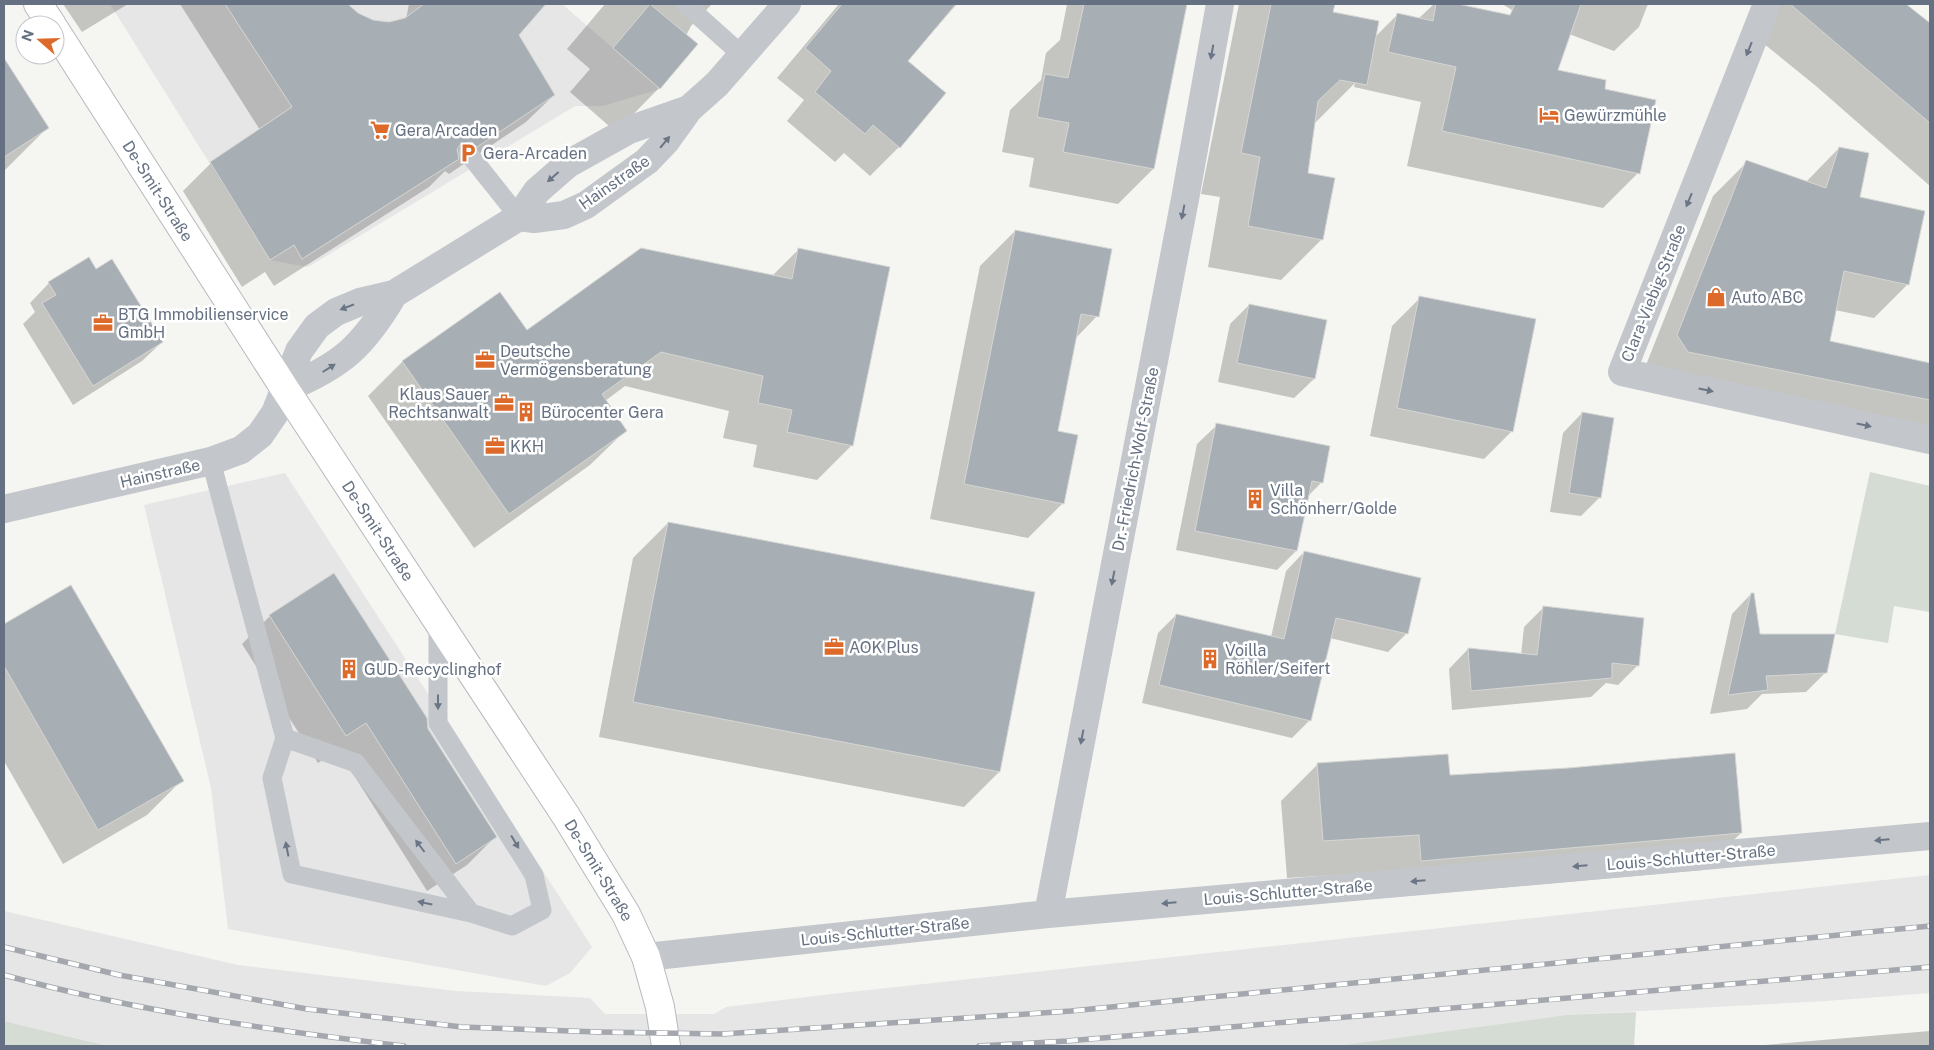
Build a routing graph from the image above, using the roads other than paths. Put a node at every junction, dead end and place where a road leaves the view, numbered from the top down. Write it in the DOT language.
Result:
graph roads {
  1 [pos="38,4"];
  2 [pos="685,4"];
  3 [pos="786,4"];
  4 [pos="1220,4"];
  5 [pos="1767,4"];
  6 [pos="45,15"];
  7 [pos="65,46"];
  8 [pos="742,55"];
  9 [pos="689,109"];
  10 [pos="468,153"];
  11 [pos="519,217"];
  12 [pos="394,294"];
  13 [pos="286,389"];
  14 [pos="1930,440"];
  15 [pos="211,462"];
  16 [pos="4,509"];
  17 [pos="438,619"];
  18 [pos="285,738"];
  19 [pos="1930,836"];
  20 [pos="471,913"];
  21 [pos="1048,914"];
  22 [pos="646,957"];
  23 [pos="666,1046"];
  1 -- 6 [label="main road"];
  2 -- 8 [label="lane"];
  3 -- 8 [label="street, Hainstraße"];
  4 -- 21 [label="street, Dr.-Friedrich-Wolf-Straße, one-way"];
  5 -- 14 [label="street, Clara-Viebig-Straße, one-way"];
  7 -- 13 [label="main road, De-Smit-Straße"];
  8 -- 9 [label="street, Hainstraße"];
  9 -- 11 [label="street, Hainstraße, one-way"];
  11 -- 9 [label="street, Hainstraße, one-way"];
  10 -- 11 [label="lane"];
  11 -- 12 [label="street, Hainstraße"];
  13 -- 12 [label="street, Hainstraße, one-way"];
  12 -- 13 [label="street, Hainstraße, one-way"];
  13 -- 15 [label="street, Hainstraße"];
  13 -- 17 [label="main road, De-Smit-Straße"];
  15 -- 16 [label="street, Hainstraße"];
  15 -- 18 [label="lane"];
  17 -- 20 [label="lane, one-way"];
  17 -- 22 [label="main road, De-Smit-Straße"];
  20 -- 18 [label="lane, one-way"];
  20 -- 18 [label="lane, one-way"];
  19 -- 21 [label="street, Louis-Schlutter-Straße, one-way"];
  21 -- 22 [label="street, Louis-Schlutter-Straße"];
  22 -- 23 [label="main road, De-Smit-Straße"];
}
